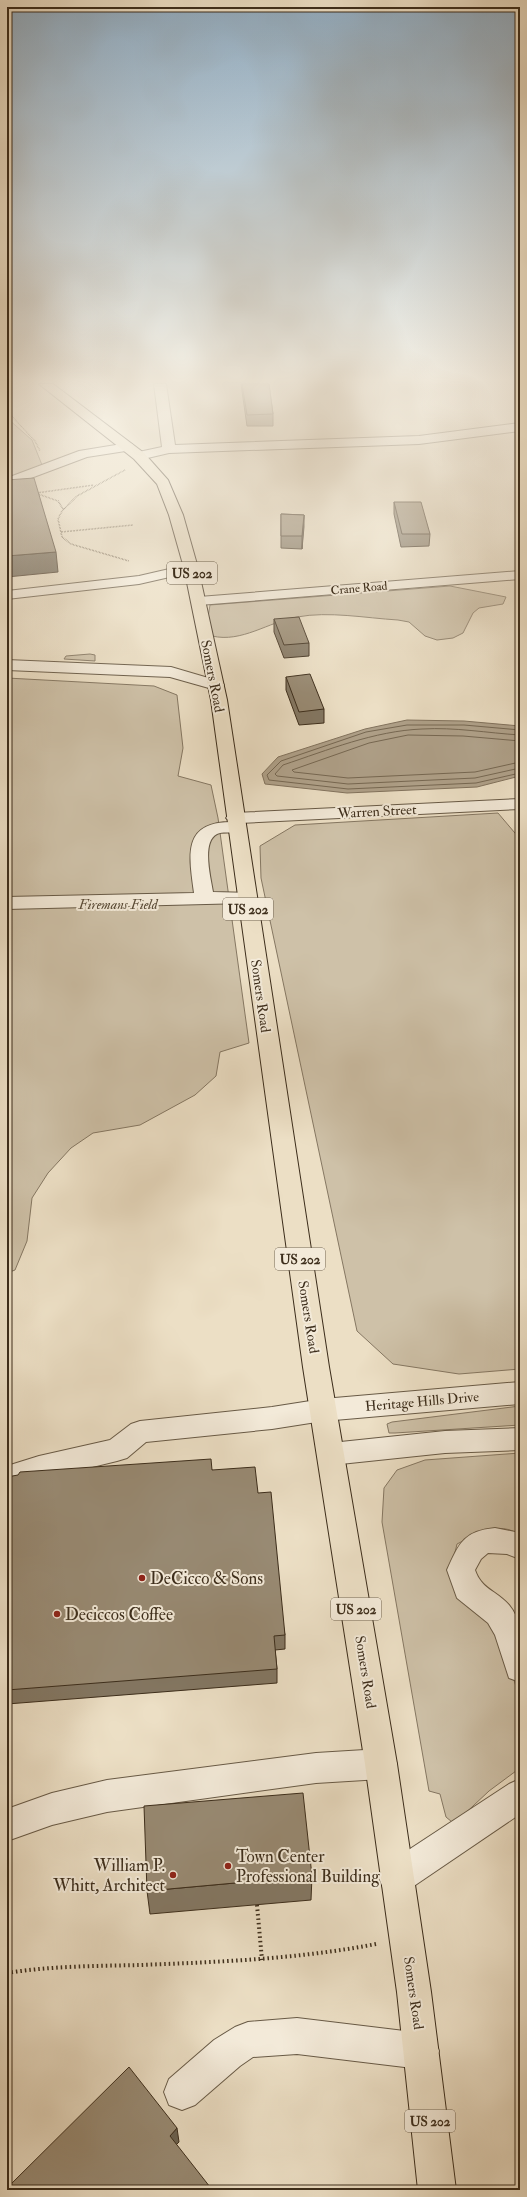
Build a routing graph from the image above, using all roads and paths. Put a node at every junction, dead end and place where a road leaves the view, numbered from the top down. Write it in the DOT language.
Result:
graph roads {
  1 [pos="85,487"];
  2 [pos="95,487"];
  3 [pos="165,487"];
  4 [pos="63,509"];
  5 [pos="133,525"];
  6 [pos="61,532"];
  7 [pos="133,563"];
  8 [pos="191,568"];
  9 [pos="520,575"];
  10 [pos="7,595"];
  11 [pos="199,601"];
  12 [pos="7,666"];
  13 [pos="216,685"];
  14 [pos="520,804"];
  15 [pos="235,823"];
  16 [pos="246,897"];
  17 [pos="204,898"];
  18 [pos="7,904"];
  19 [pos="520,1393"];
  20 [pos="323,1410"];
  21 [pos="520,1439"];
  22 [pos="330,1454"];
  23 [pos="7,1478"];
  24 [pos="520,1547"];
  25 [pos="520,1668"];
  26 [pos="381,1764"];
  27 [pos="520,1795"];
  28 [pos="7,1825"];
  29 [pos="396,1878"];
  30 [pos="257,1905"];
  31 [pos="406,1938"];
  32 [pos="262,1960"];
  33 [pos="7,1973"];
  34 [pos="421,2052"];
  35 [pos="182,2092"];
  36 [pos="437,2190"];
  1 -- 4 [label="path"];
  2 -- 4 [label="path"];
  3 -- 8 [label="main road, Somers Road / US 202"];
  4 -- 6 [label="path"];
  5 -- 6 [label="path"];
  6 -- 7 [label="path"];
  8 -- 10 [label="street"];
  8 -- 11 [label="main road, Somers Road / US 202"];
  9 -- 11 [label="street, Crane Road"];
  11 -- 13 [label="main road, Somers Road / US 202"];
  12 -- 13 [label="street"];
  13 -- 15 [label="main road, Somers Road / US 202"];
  14 -- 15 [label="street, Warren Street"];
  15 -- 16 [label="main road, Somers Road / US 202"];
  15 -- 17 [label="street, Warren Street"];
  16 -- 17 [label="street"];
  16 -- 20 [label="main road, Somers Road / US 202"];
  17 -- 18 [label="street"];
  19 -- 20 [label="street, Heritage Hills Drive"];
  20 -- 22 [label="main road, Somers Road / US 202"];
  20 -- 23 [label="street, Heritage Hills Drive"];
  21 -- 22 [label="street"];
  22 -- 26 [label="main road, Somers Road / US 202"];
  24 -- 25 [label="street"];
  26 -- 28 [label="street"];
  26 -- 29 [label="main road, Somers Road / US 202"];
  27 -- 29 [label="street"];
  29 -- 31 [label="main road, Somers Road / US 202"];
  30 -- 32 [label="path"];
  31 -- 32 [label="path"];
  31 -- 34 [label="main road, Somers Road / US 202"];
  32 -- 33 [label="path"];
  34 -- 35 [label="street"];
  34 -- 36 [label="main road, Somers Road / US 202"];
}
